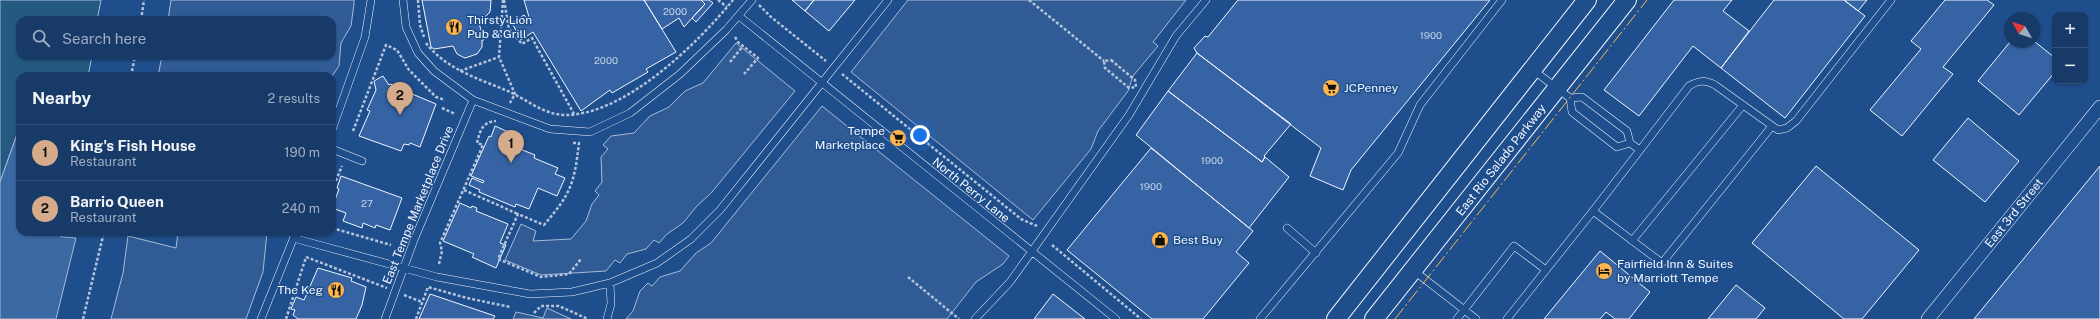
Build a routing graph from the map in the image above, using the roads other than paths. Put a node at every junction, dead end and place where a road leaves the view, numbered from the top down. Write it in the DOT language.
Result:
graph roads {
  1 [pos="371,0"];
  2 [pos="403,0"];
  3 [pos="752,0"];
  4 [pos="888,0"];
  5 [pos="1206,0"];
  6 [pos="1502,0"];
  7 [pos="1587,0"];
  8 [pos="1626,0"];
  9 [pos="1890,0"];
  10 [pos="739,16"];
  11 [pos="1532,70"];
  12 [pos="821,82"];
  13 [pos="1563,93"];
  14 [pos="473,100"];
  15 [pos="1743,105"];
  16 [pos="2100,107"];
  17 [pos="336,119"];
  18 [pos="1772,126"];
  19 [pos="1630,143"];
  20 [pos="1640,150"];
  21 [pos="336,151"];
  22 [pos="362,161"];
  23 [pos="1592,211"];
  24 [pos="1287,228"];
  25 [pos="295,236"];
  26 [pos="297,236"];
  27 [pos="1632,241"];
  28 [pos="1031,252"];
  29 [pos="1316,253"];
  30 [pos="404,268"];
  31 [pos="1413,270"];
  32 [pos="1546,270"];
  33 [pos="610,283"];
  34 [pos="1464,310"];
  35 [pos="261,319"];
  36 [pos="385,319"];
  37 [pos="607,319"];
  38 [pos="975,319"];
  39 [pos="1116,319"];
  40 [pos="1260,319"];
  41 [pos="1336,319"];
  42 [pos="1374,319"];
  43 [pos="1457,319"];
  44 [pos="1476,319"];
  45 [pos="1507,319"];
  46 [pos="1928,319"];
  1 -- 17 [label="lane"];
  2 -- 14 [label="lane"];
  3 -- 10 [label="lane"];
  4 -- 12 [label="lane"];
  5 -- 28 [label="lane"];
  6 -- 29 [label="lane"];
  7 -- 11 [label="main road"];
  8 -- 13 [label="main road, East Rio Salado Parkway"];
  9 -- 18 [label="lane"];
  10 -- 12 [label="lane, North Perry Lane"];
  10 -- 14 [label="lane"];
  11 -- 13 [label="lane"];
  11 -- 41 [label="main road"];
  12 -- 28 [label="lane, North Perry Lane"];
  12 -- 33 [label="lane"];
  13 -- 19 [label="lane"];
  13 -- 19 [label="lane"];
  13 -- 31 [label="main road, East Rio Salado Parkway"];
  14 -- 30 [label="lane, East Tempe Marketplace Drive"];
  15 -- 18 [label="lane"];
  15 -- 20 [label="lane"];
  15 -- 27 [label="lane"];
  16 -- 46 [label="street, East 3rd Street"];
  18 -- 27 [label="lane"];
  19 -- 20 [label="lane"];
  20 -- 23 [label="lane"];
  21 -- 22 [label="lane"];
  23 -- 27 [label="lane"];
  23 -- 32 [label="lane"];
  24 -- 29 [label="lane"];
  25 -- 35 [label="lane"];
  26 -- 30 [label="lane"];
  28 -- 38 [label="lane"];
  28 -- 39 [label="lane, North Perry Lane"];
  29 -- 40 [label="lane"];
  30 -- 33 [label="lane"];
  30 -- 36 [label="lane, East Tempe Marketplace Drive"];
  31 -- 34 [label="lane"];
  31 -- 42 [label="main road, East Rio Salado Parkway"];
  32 -- 34 [label="lane"];
  32 -- 45 [label="lane"];
  33 -- 37 [label="lane"];
  34 -- 43 [label="lane"];
  34 -- 44 [label="lane"];
}
